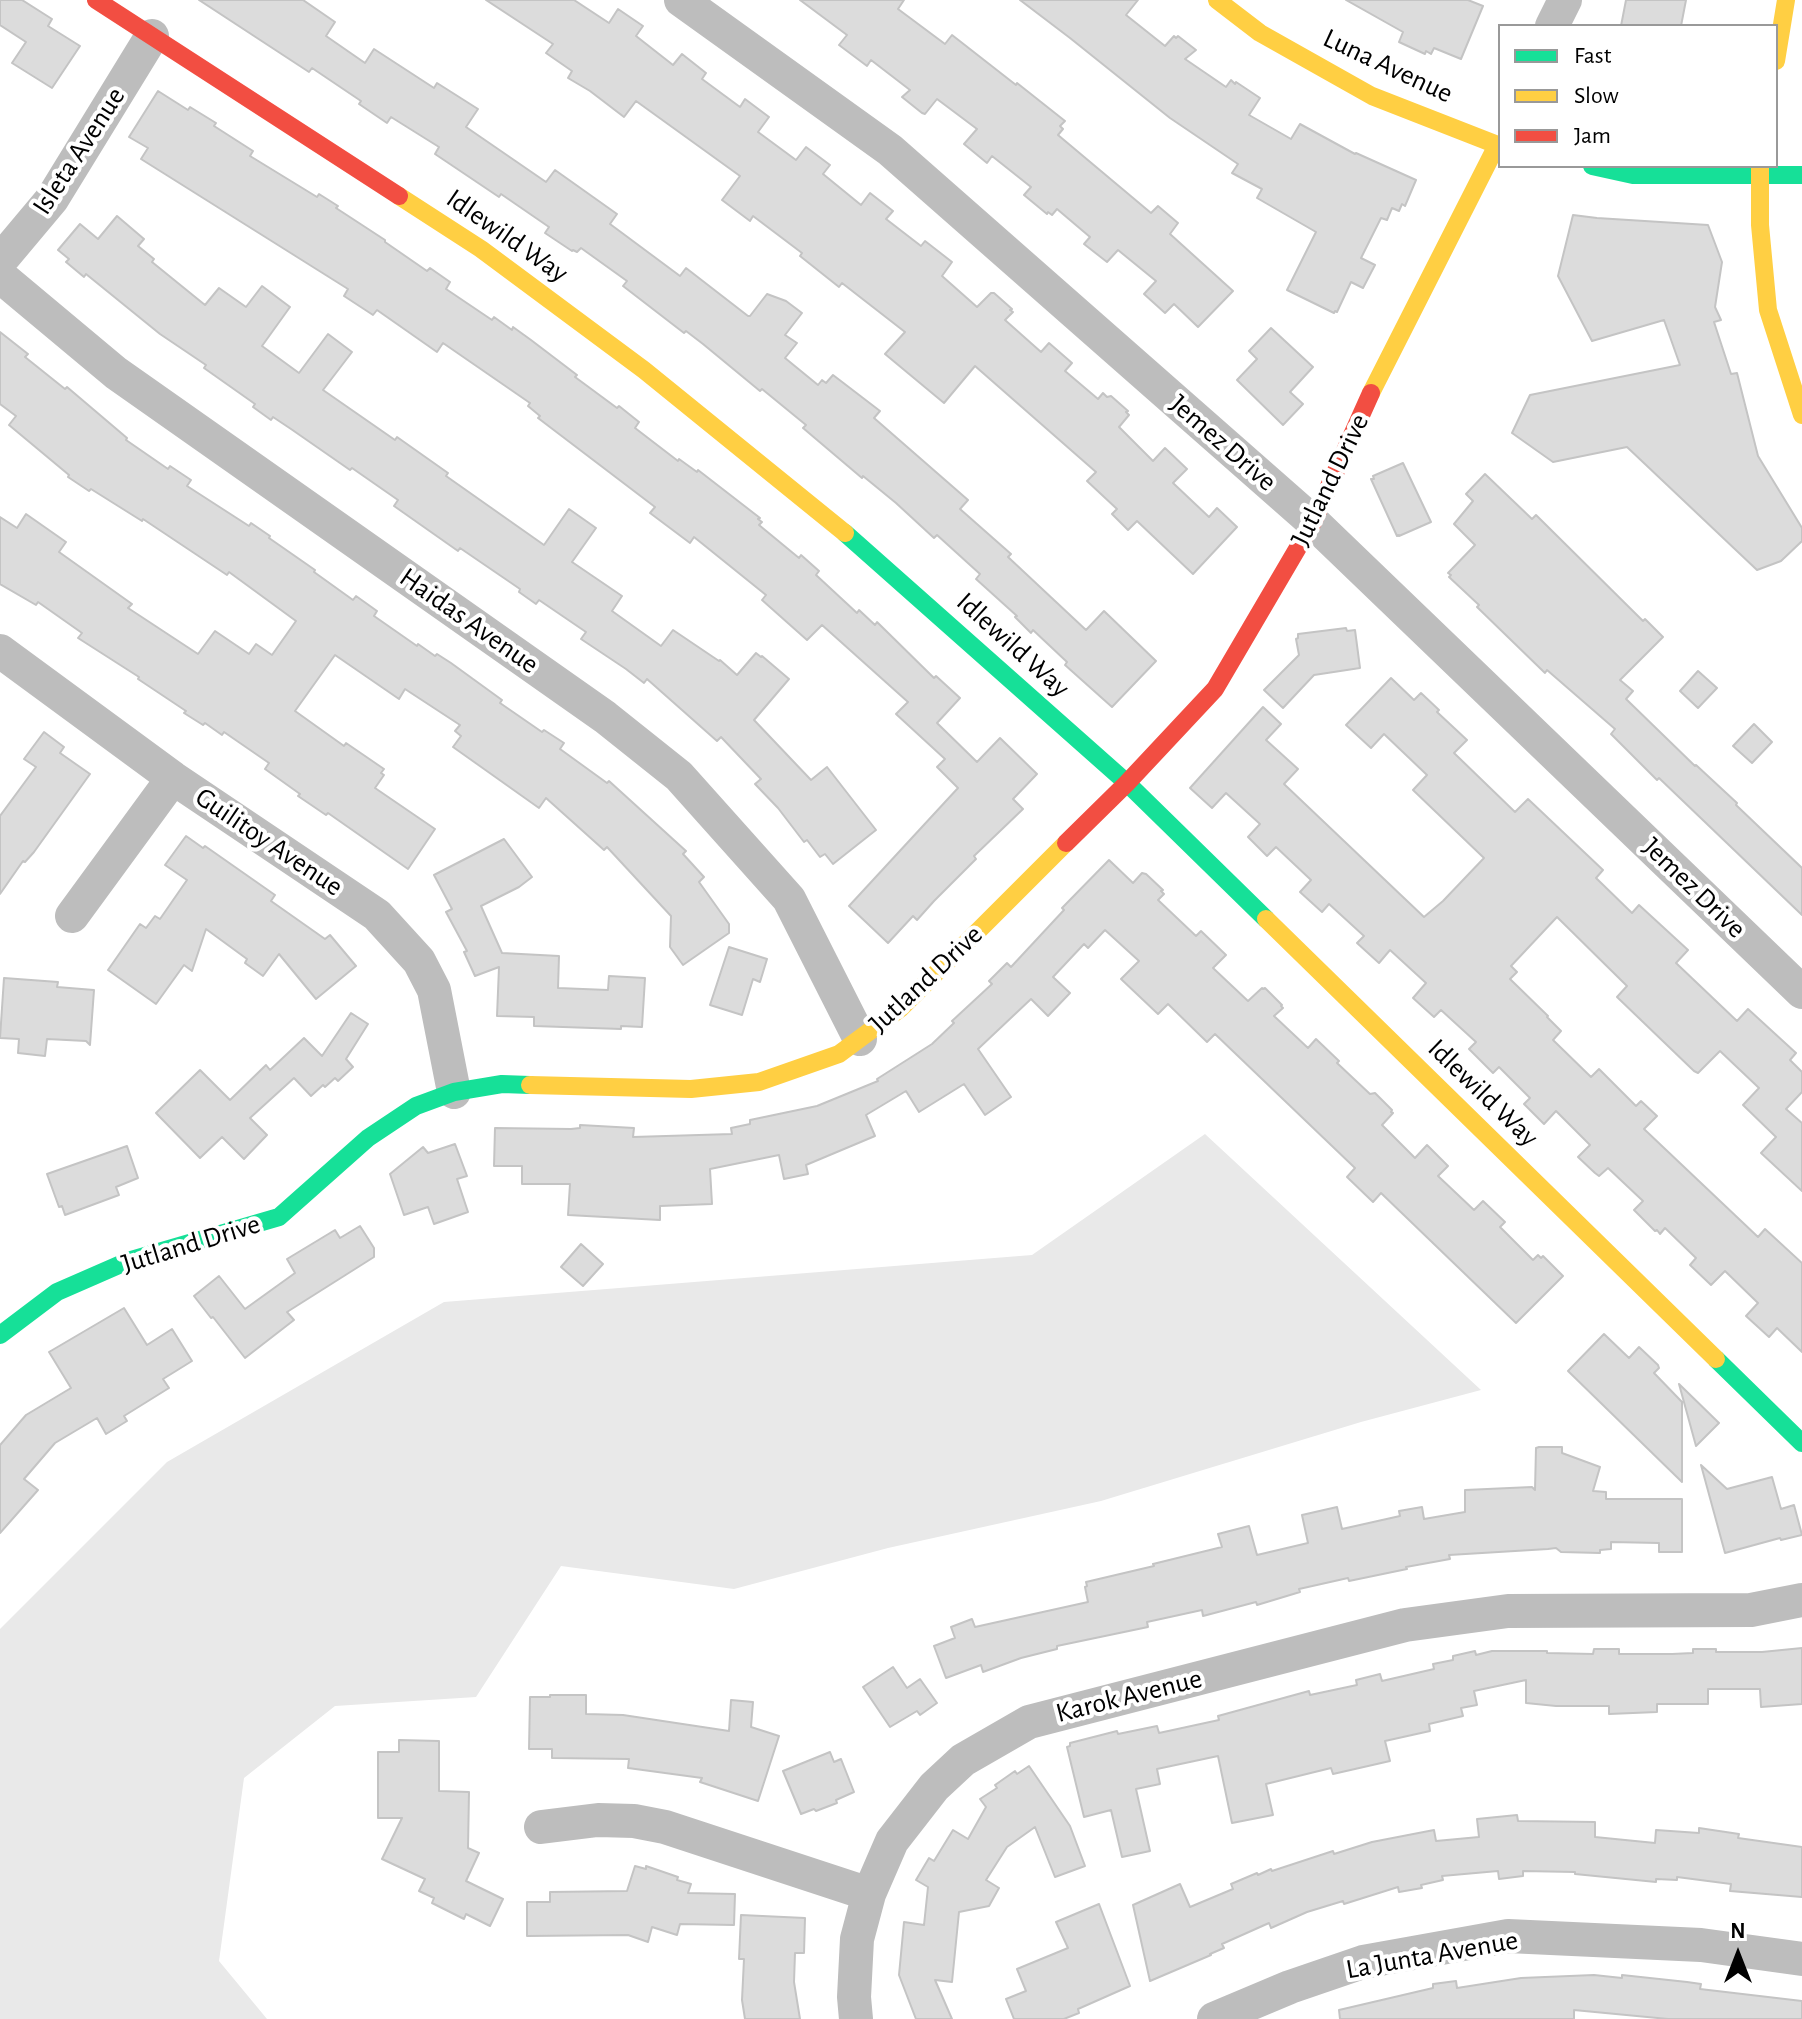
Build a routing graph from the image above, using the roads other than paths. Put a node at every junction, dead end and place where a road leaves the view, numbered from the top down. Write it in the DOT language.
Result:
graph roads {
  1 [pos="96,0"];
  2 [pos="681,0"];
  3 [pos="1217,0"];
  4 [pos="1565,0"];
  5 [pos="1786,0"];
  6 [pos="1553,24"];
  7 [pos="152,36"];
  8 [pos="1778,49"];
  9 [pos="1498,143"];
  10 [pos="1498,145"];
  11 [pos="1601,168"];
  12 [pos="1759,170"];
  13 [pos="1802,175"];
  14 [pos="0,261"];
  15 [pos="0,276"];
  16 [pos="1802,415"];
  17 [pos="1313,522"];
  18 [pos="0,651"];
  19 [pos="173,778"];
  20 [pos="1127,783"];
  21 [pos="72,916"];
  22 [pos="1802,992"];
  23 [pos="860,1039"];
  24 [pos="454,1092"];
  25 [pos="0,1335"];
  26 [pos="1802,1443"];
  27 [pos="1802,1600"];
  28 [pos="541,1827"];
  29 [pos="869,1894"];
  30 [pos="1802,1959"];
  31 [pos="856,2019"];
  32 [pos="1214,2019"];
  1 -- 7 [label="street, Idlewild Way"];
  2 -- 17 [label="street, Jemez Drive"];
  3 -- 9 [label="street, Luna Avenue"];
  4 -- 6 [label="street"];
  5 -- 8 [label="street"];
  7 -- 14 [label="street, Isleta Avenue"];
  7 -- 20 [label="street, Idlewild Way"];
  10 -- 17 [label="street, Jutland Drive"];
  11 -- 12 [label="street"];
  12 -- 13 [label="street"];
  12 -- 16 [label="street"];
  15 -- 23 [label="street, Haidas Avenue"];
  17 -- 20 [label="street, Jutland Drive"];
  17 -- 22 [label="street, Jemez Drive"];
  18 -- 19 [label="street, Guilitoy Avenue"];
  19 -- 21 [label="street"];
  19 -- 24 [label="street, Guilitoy Avenue"];
  20 -- 23 [label="street, Jutland Drive"];
  20 -- 26 [label="street, Idlewild Way"];
  23 -- 24 [label="street, Jutland Drive"];
  24 -- 25 [label="street, Jutland Drive"];
  27 -- 29 [label="street, Karok Avenue"];
  28 -- 29 [label="street"];
  29 -- 31 [label="street, Karok Avenue"];
  30 -- 32 [label="street, La Junta Avenue"];
}
